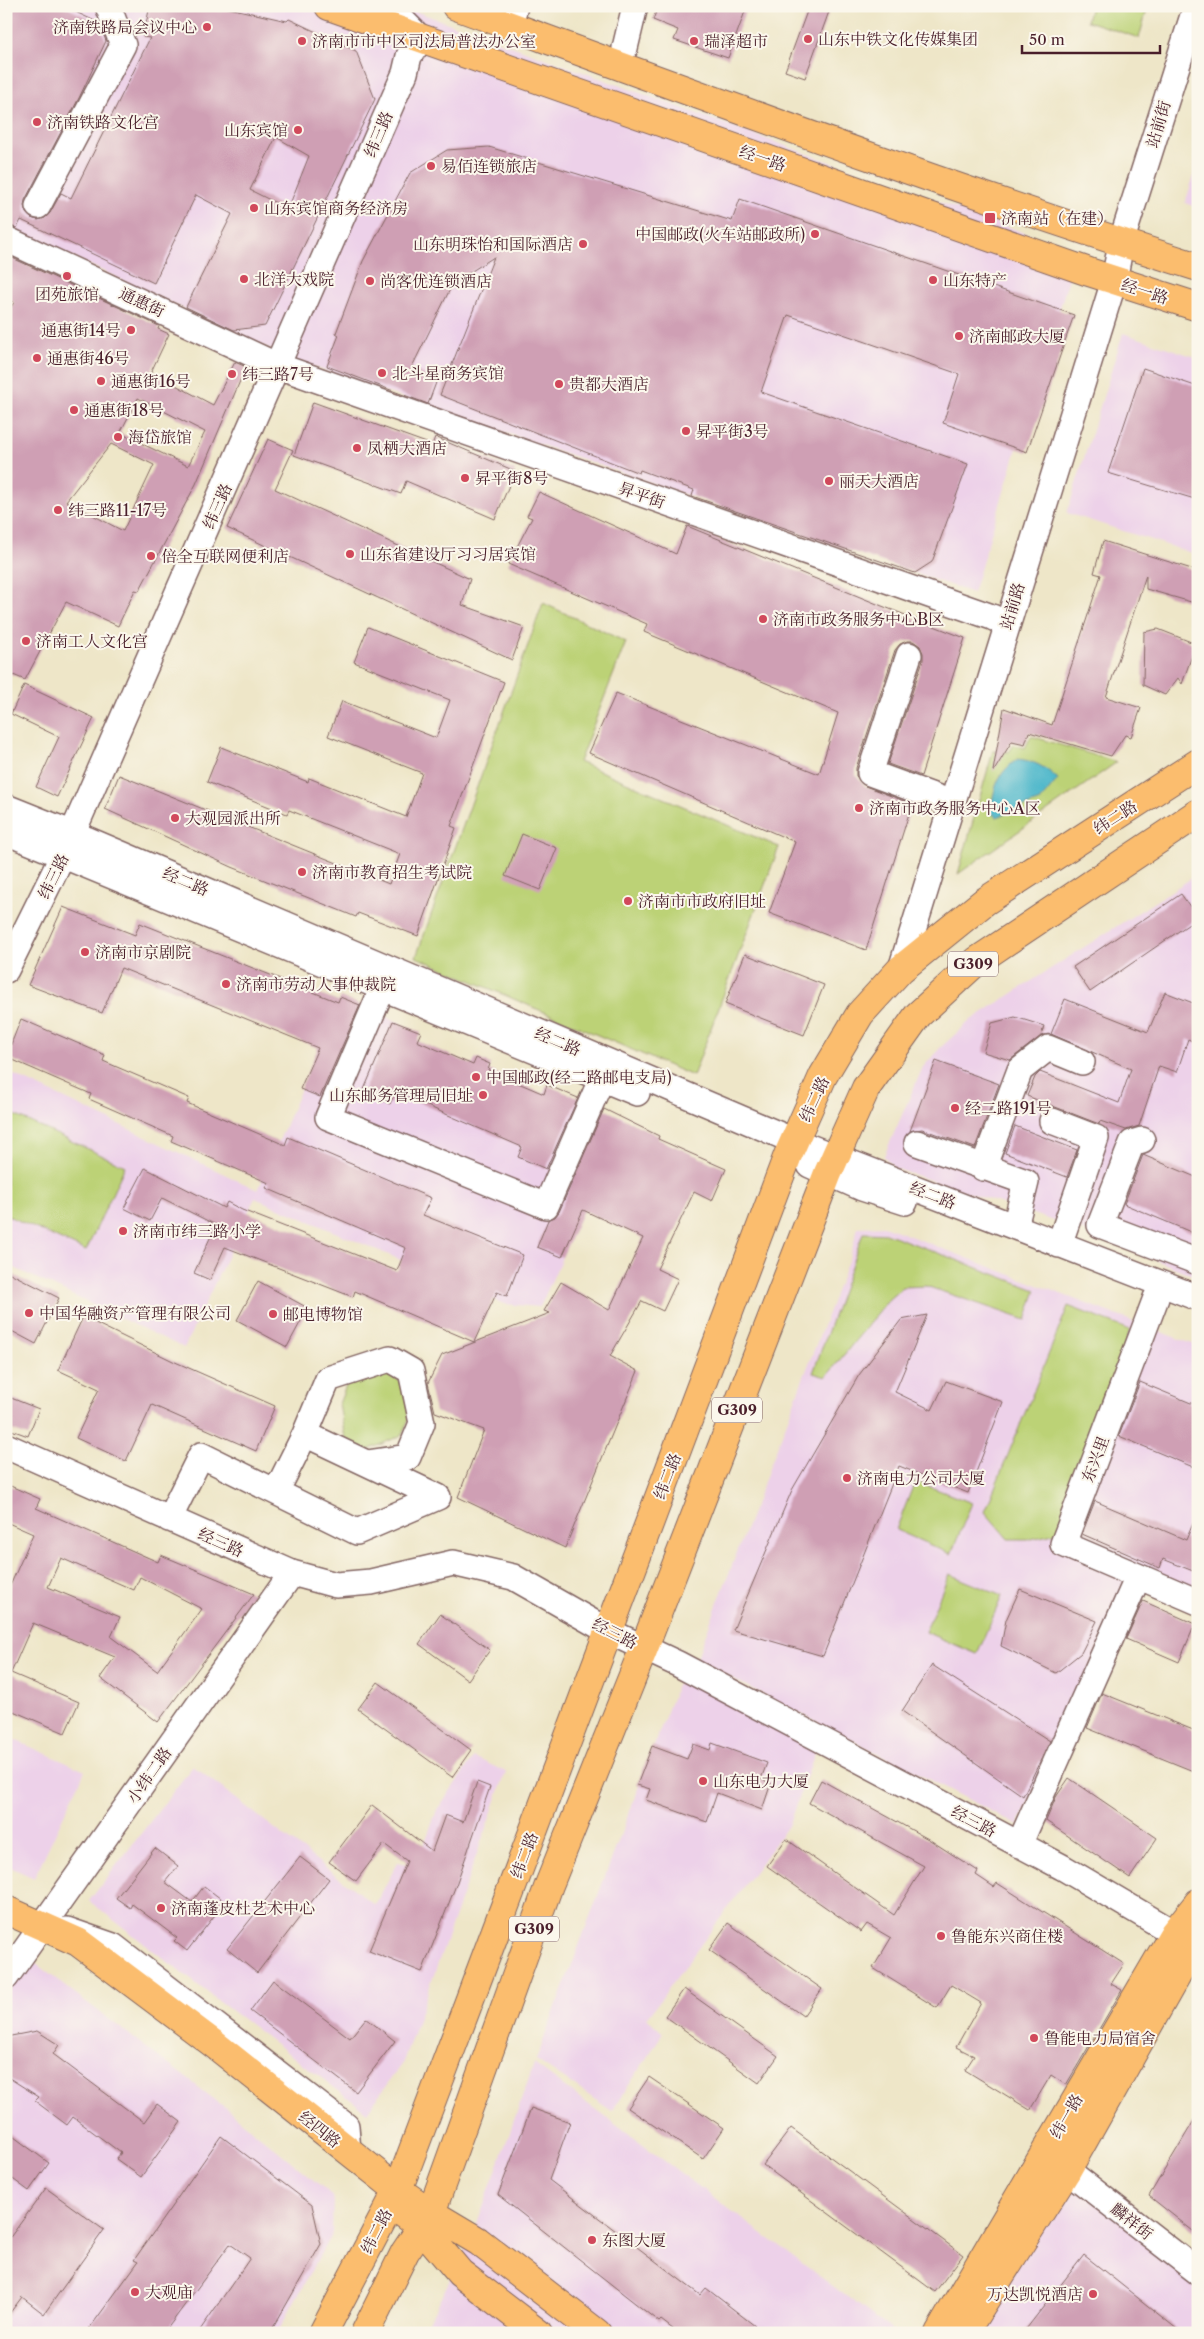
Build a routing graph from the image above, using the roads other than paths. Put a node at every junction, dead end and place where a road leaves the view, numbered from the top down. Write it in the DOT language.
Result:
graph roads {
  1 [pos="108,6"];
  2 [pos="329,6"];
  3 [pos="388,6"];
  4 [pos="456,6"];
  5 [pos="635,6"];
  6 [pos="1196,6"];
  7 [pos="513,16"];
  8 [pos="421,39"];
  9 [pos="625,48"];
  10 [pos="38,206"];
  11 [pos="6,239"];
  12 [pos="1121,243"];
  13 [pos="1198,267"];
  14 [pos="1114,281"];
  15 [pos="1198,307"];
  16 [pos="278,366"];
  17 [pos="1006,624"];
  18 [pos="909,655"];
  19 [pos="1198,762"];
  20 [pos="952,802"];
  21 [pos="6,807"];
  22 [pos="1198,814"];
  23 [pos="6,832"];
  24 [pos="68,844"];
  25 [pos="900,969"];
  26 [pos="6,970"];
  27 [pos="383,987"];
  28 [pos="1082,1062"];
  29 [pos="602,1078"];
  30 [pos="1052,1121"];
  31 [pos="1142,1140"];
  32 [pos="916,1143"];
  33 [pos="791,1148"];
  34 [pos="832,1165"];
  35 [pos="983,1168"];
  36 [pos="1014,1227"];
  37 [pos="1059,1244"];
  38 [pos="1198,1262"];
  39 [pos="1156,1298"];
  40 [pos="1198,1298"];
  41 [pos="1198,1314"];
  42 [pos="305,1434"];
  43 [pos="6,1446"];
  44 [pos="367,1463"];
  45 [pos="276,1492"];
  46 [pos="169,1519"];
  47 [pos="292,1573"];
  48 [pos="1138,1577"];
  49 [pos="1198,1602"];
  50 [pos="608,1631"];
  51 [pos="644,1648"];
  52 [pos="1019,1845"];
  53 [pos="1198,1903"];
  54 [pos="6,1910"];
  55 [pos="43,1925"];
  56 [pos="1190,1939"];
  57 [pos="8,1970"];
  58 [pos="1067,2170"];
  59 [pos="394,2197"];
  60 [pos="426,2220"];
  61 [pos="1198,2272"];
  62 [pos="323,2333"];
  63 [pos="364,2333"];
  64 [pos="538,2333"];
  65 [pos="597,2333"];
  66 [pos="939,2333"];
  67 [pos="964,2333"];
  1 -- 10 [label="street"];
  2 -- 8 [label="main road, 经一路"];
  3 -- 8 [label="street"];
  4 -- 7 [label="main road"];
  5 -- 9 [label="street"];
  6 -- 12 [label="street, 站前街"];
  7 -- 12 [label="main road"];
  8 -- 14 [label="main road, 经一路"];
  8 -- 16 [label="street, 纬三路"];
  11 -- 16 [label="street, 通惠街"];
  12 -- 13 [label="main road"];
  12 -- 14 [label="street, 站前路"];
  14 -- 15 [label="main road, 经一路"];
  14 -- 17 [label="street, 站前路"];
  16 -- 17 [label="street, 昇平街"];
  16 -- 24 [label="street, 纬三路"];
  17 -- 20 [label="street, 站前路"];
  18 -- 20 [label="street"];
  19 -- 25 [label="main road, 纬二路 / G309"];
  20 -- 25 [label="street, 站前路"];
  21 -- 24 [label="street, 经二路"];
  22 -- 34 [label="main road, G309"];
  23 -- 24 [label="street, 经二路"];
  24 -- 26 [label="street, 纬三路"];
  24 -- 27 [label="street, 经二路"];
  24 -- 33 [label="street, 经二路"];
  25 -- 33 [label="main road, 纬二路 / G309"];
  27 -- 29 [label="street, 经二路"];
  27 -- 29 [label="street"];
  28 -- 35 [label="street"];
  29 -- 33 [label="street, 经二路"];
  30 -- 37 [label="street"];
  31 -- 38 [label="street"];
  32 -- 35 [label="street"];
  33 -- 34 [label="street, 经二路"];
  33 -- 50 [label="main road, 纬二路 / G309"];
  34 -- 36 [label="street, 经二路"];
  34 -- 39 [label="street, 经二路"];
  34 -- 51 [label="main road, G309"];
  35 -- 36 [label="street"];
  36 -- 37 [label="street, 经二路"];
  37 -- 40 [label="street, 经二路"];
  39 -- 41 [label="street, 经二路"];
  39 -- 48 [label="street, 东兴里"];
  42 -- 44 [label="street"];
  42 -- 44 [label="street"];
  42 -- 45 [label="street"];
  43 -- 46 [label="street, 经三路"];
  44 -- 45 [label="street"];
  45 -- 46 [label="street"];
  46 -- 47 [label="street, 经三路"];
  47 -- 50 [label="street, 经三路"];
  47 -- 55 [label="street, 小纬二路"];
  48 -- 49 [label="street, 东兴里"];
  48 -- 52 [label="street"];
  50 -- 51 [label="street, 经三路"];
  50 -- 59 [label="main road, 纬二路 / G309"];
  51 -- 52 [label="street, 经三路"];
  51 -- 60 [label="main road, G309"];
  52 -- 56 [label="street, 经三路"];
  53 -- 56 [label="main road, 纬一路"];
  54 -- 55 [label="main road, 经四路"];
  55 -- 57 [label="street, 小纬二路"];
  55 -- 59 [label="main road, 经四路"];
  55 -- 59 [label="main road, 经四路"];
  56 -- 58 [label="main road, 纬一路"];
  56 -- 66 [label="main road, 纬一路"];
  58 -- 61 [label="street, 麟祥街"];
  58 -- 67 [label="main road, 纬一路"];
  59 -- 60 [label="main road, 经四路"];
  59 -- 62 [label="main road, 纬二路 / G309"];
  60 -- 63 [label="main road, G309"];
  60 -- 64 [label="main road, 经四路"];
  60 -- 65 [label="main road, 经四路"];
}
